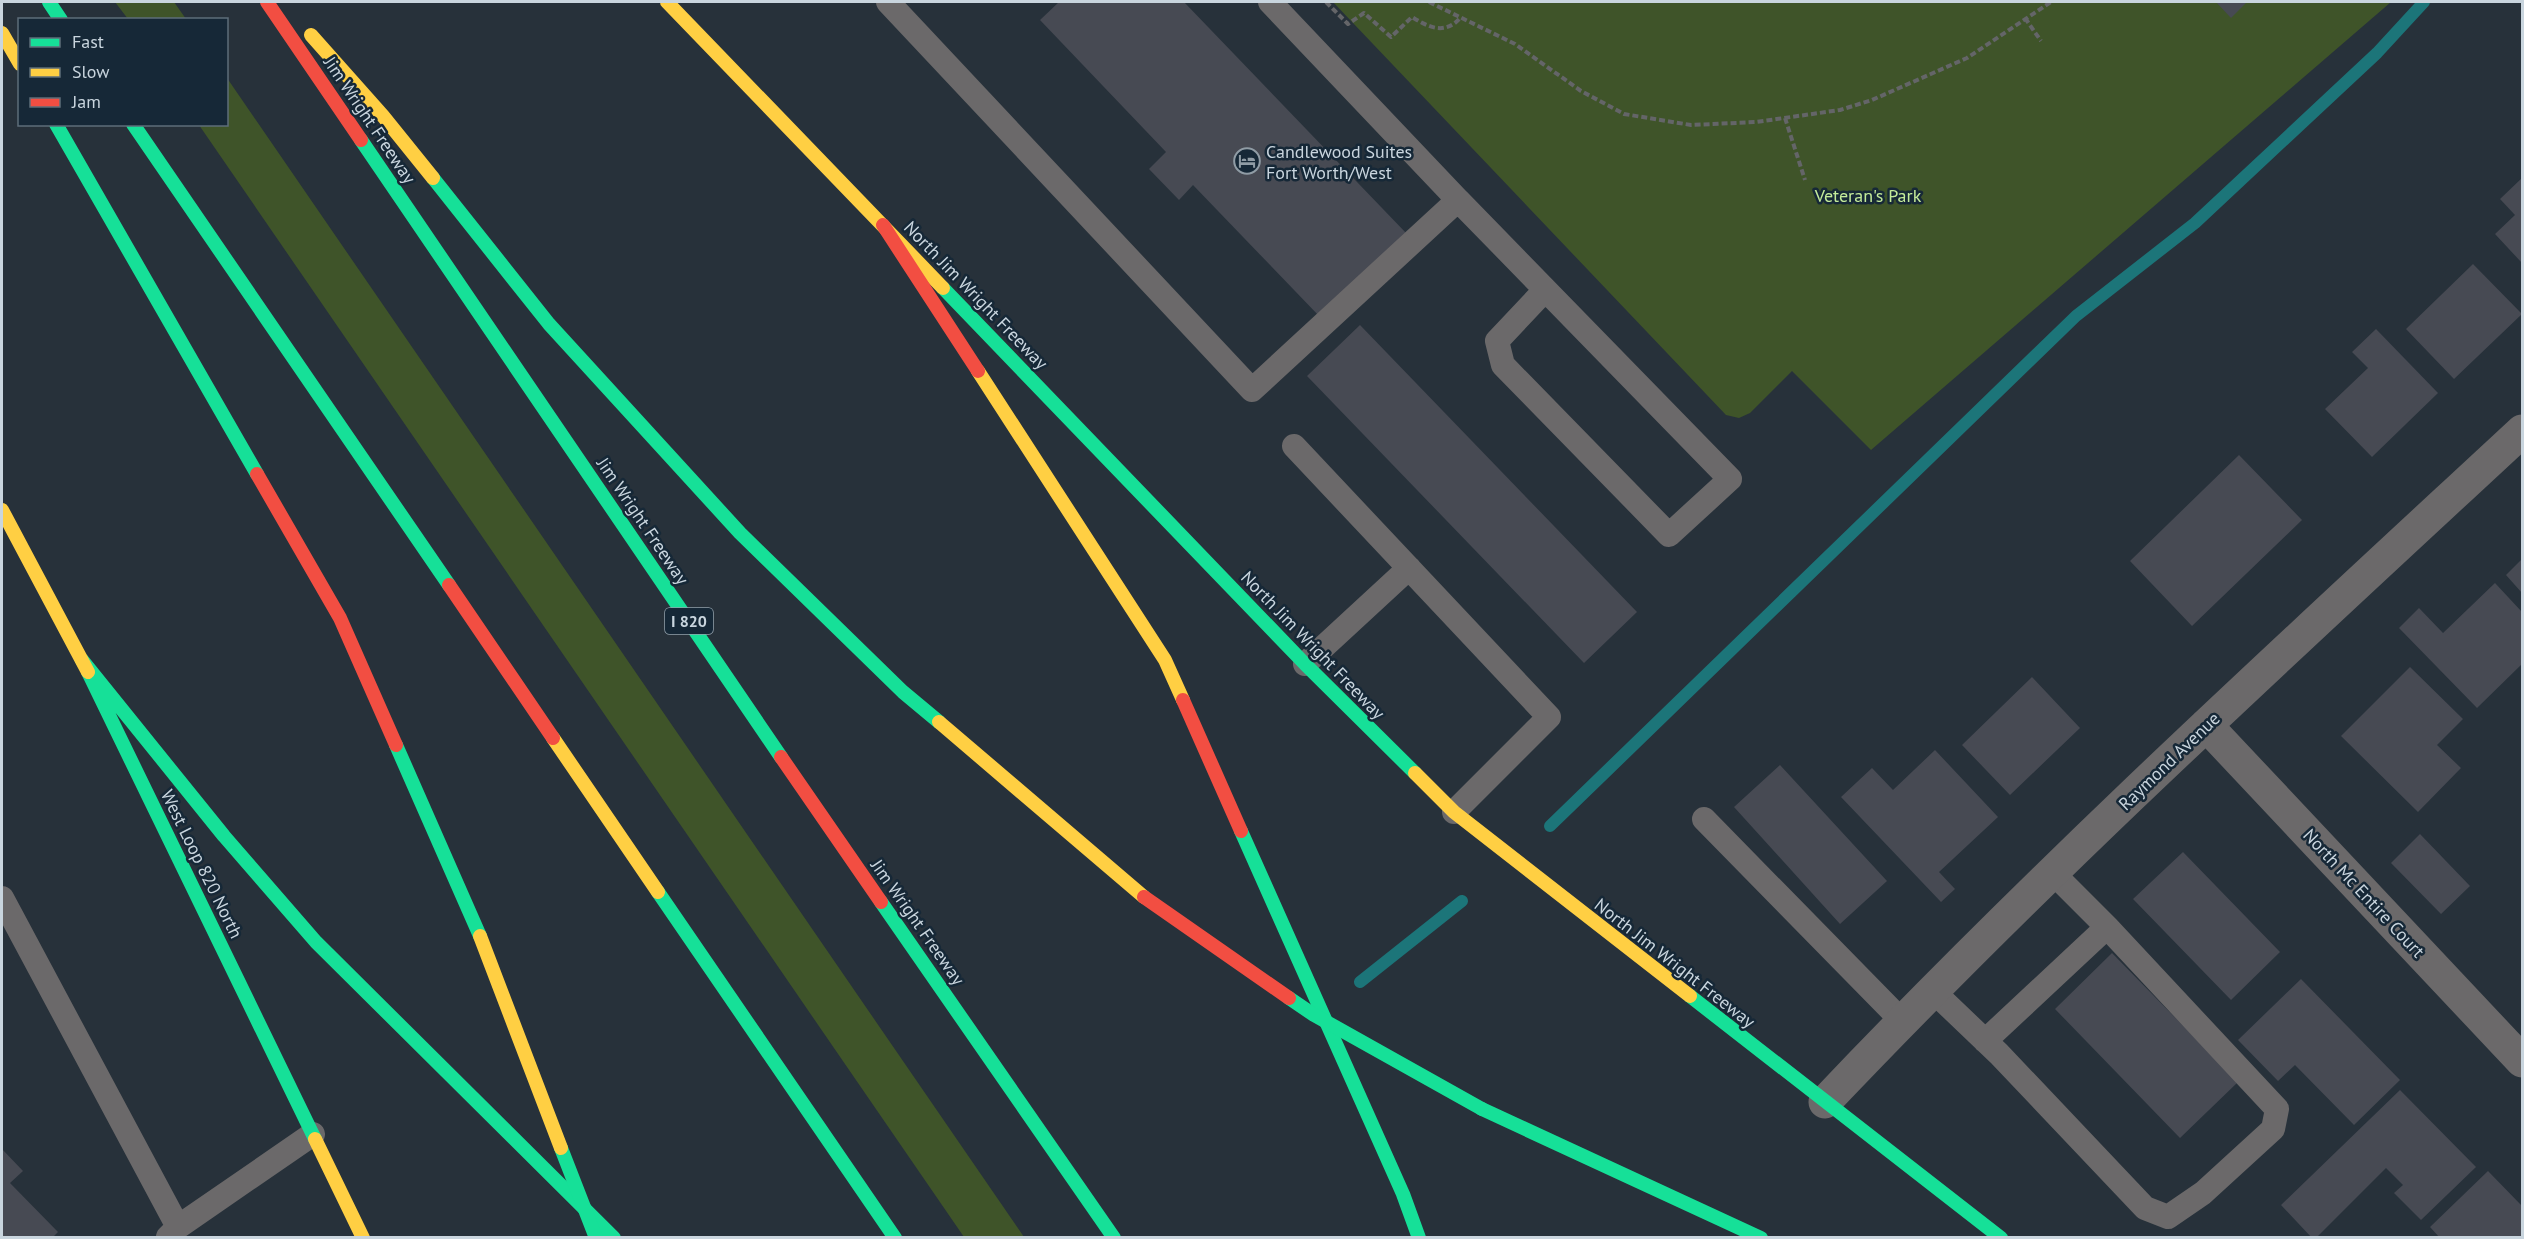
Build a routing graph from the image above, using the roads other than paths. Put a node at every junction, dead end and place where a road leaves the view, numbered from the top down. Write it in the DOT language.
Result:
graph roads {
  1 [pos="49,2"];
  2 [pos="267,2"];
  3 [pos="281,2"];
  4 [pos="667,2"];
  5 [pos="888,2"];
  6 [pos="1270,2"];
  7 [pos="60,18"];
  8 [pos="2,33"];
  9 [pos="18,61"];
  10 [pos="57,126"];
  11 [pos="134,126"];
  12 [pos="1458,200"];
  13 [pos="883,225"];
  14 [pos="1545,290"];
  15 [pos="2523,430"];
  16 [pos="1294,446"];
  17 [pos="2,510"];
  18 [pos="1409,568"];
  19 [pos="82,660"];
  20 [pos="1305,664"];
  21 [pos="2206,725"];
  22 [pos="1454,813"];
  23 [pos="1704,819"];
  24 [pos="2053,873"];
  25 [pos="2,898"];
  26 [pos="2107,927"];
  27 [pos="9,930"];
  28 [pos="1933,991"];
  29 [pos="1902,1021"];
  30 [pos="1985,1041"];
  31 [pos="2523,1061"];
  32 [pos="1825,1102"];
  33 [pos="313,1134"];
  34 [pos="173,1232"];
  35 [pos="363,1238"];
  36 [pos="596,1238"];
  37 [pos="614,1238"];
  38 [pos="895,1238"];
  39 [pos="1114,1238"];
  40 [pos="1419,1238"];
  41 [pos="1761,1238"];
  42 [pos="2001,1238"];
  1 -- 7 [label="main road"];
  2 -- 39 [label="main road, Jim Wright Freeway / I 820"];
  3 -- 41 [label="main road, bridge"];
  4 -- 13 [label="main road, North Jim Wright Freeway"];
  5 -- 12 [label="lane"];
  6 -- 12 [label="lane"];
  8 -- 9 [label="main road"];
  10 -- 36 [label="main road, bridge"];
  11 -- 38 [label="main road"];
  12 -- 14 [label="lane"];
  13 -- 20 [label="main road, North Jim Wright Freeway"];
  13 -- 40 [label="main road"];
  14 -- 14 [label="lane"];
  15 -- 21 [label="street, Raymond Avenue"];
  16 -- 18 [label="lane"];
  17 -- 19 [label="main road, West Loop 820 North"];
  18 -- 20 [label="lane"];
  18 -- 22 [label="lane"];
  19 -- 33 [label="main road, West Loop 820 North"];
  19 -- 37 [label="main road"];
  20 -- 22 [label="main road, North Jim Wright Freeway"];
  21 -- 24 [label="street, Raymond Avenue"];
  21 -- 31 [label="street, North Mc Entire Court"];
  22 -- 32 [label="main road, North Jim Wright Freeway"];
  23 -- 29 [label="lane"];
  24 -- 26 [label="lane"];
  24 -- 28 [label="street, Raymond Avenue"];
  25 -- 27 [label="lane"];
  26 -- 30 [label="lane"];
  26 -- 30 [label="lane"];
  27 -- 34 [label="lane"];
  28 -- 29 [label="street, Raymond Avenue"];
  28 -- 30 [label="lane"];
  29 -- 32 [label="street, Raymond Avenue"];
  32 -- 42 [label="main road, North Jim Wright Freeway"];
  33 -- 34 [label="lane"];
  33 -- 35 [label="main road, West Loop 820 North"];
}
